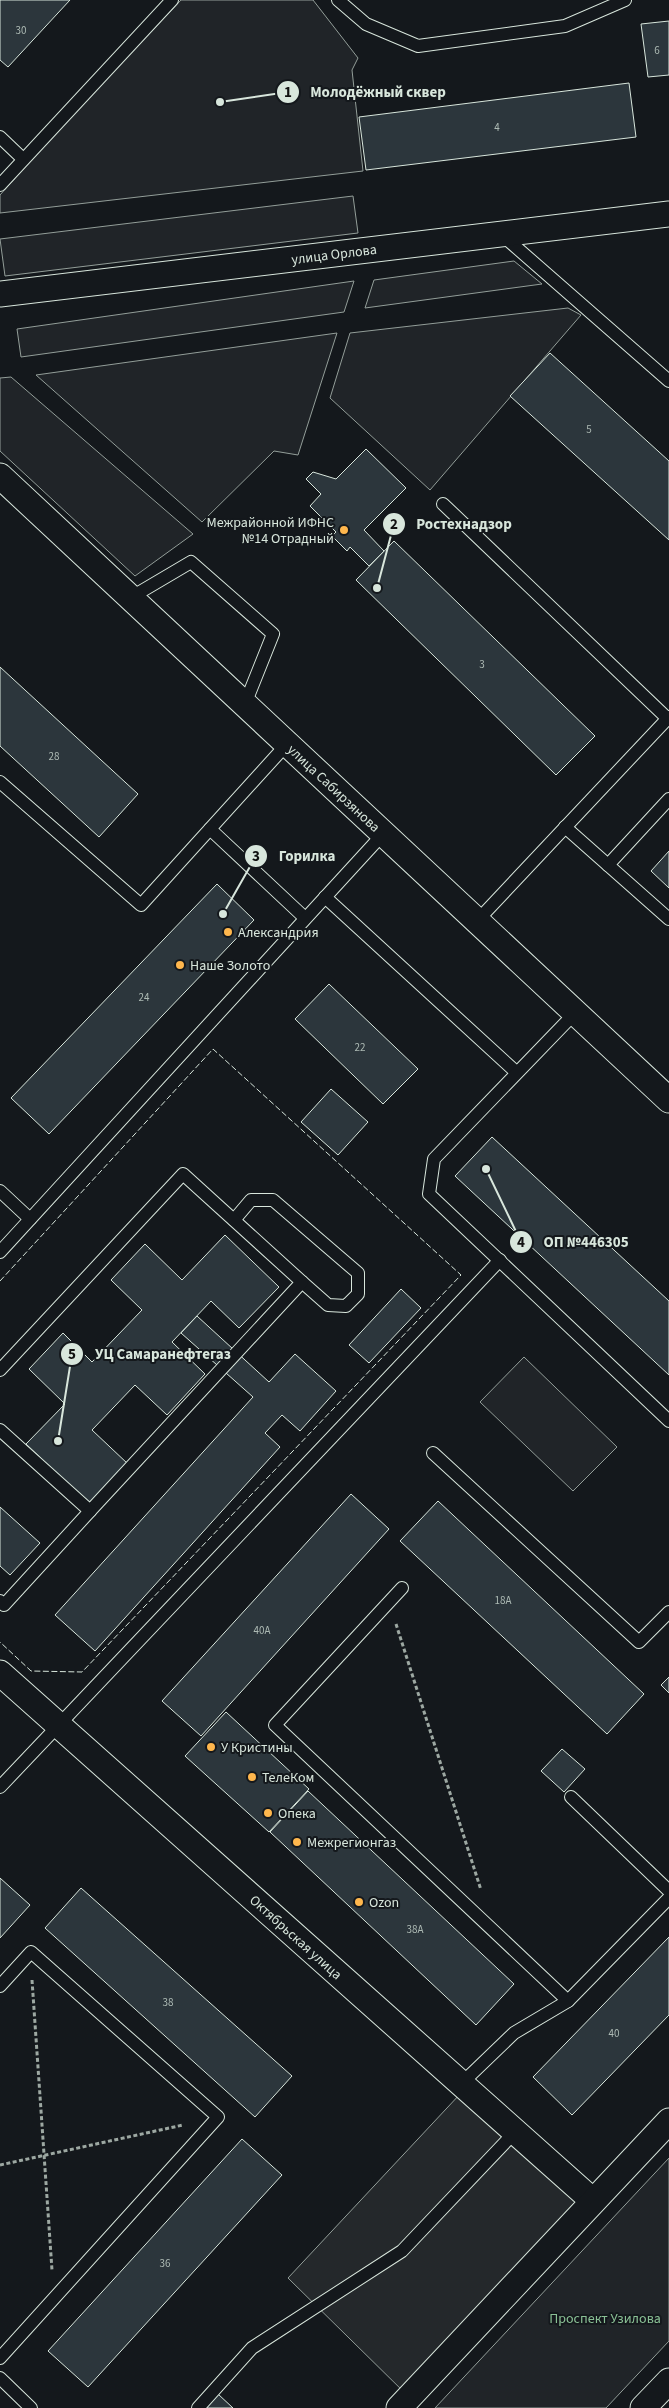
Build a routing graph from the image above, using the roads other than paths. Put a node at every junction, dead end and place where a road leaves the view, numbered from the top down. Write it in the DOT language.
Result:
graph roads {
  1 [pos="172,0"];
  2 [pos="338,0"];
  3 [pos="625,0"];
  4 [pos="0,137"];
  5 [pos="23,159"];
  6 [pos="0,185"];
  7 [pos="669,214"];
  8 [pos="501,234"];
  9 [pos="0,294"];
  10 [pos="669,381"];
  11 [pos="0,476"];
  12 [pos="443,504"];
  13 [pos="130,598"];
  14 [pos="245,704"];
  15 [pos="668,718"];
  16 [pos="287,744"];
  17 [pos="0,782"];
  18 [pos="669,799"];
  19 [pos="565,827"];
  20 [pos="210,829"];
  21 [pos="383,834"];
  22 [pos="608,865"];
  23 [pos="325,897"];
  24 [pos="306,918"];
  25 [pos="669,919"];
  26 [pos="477,921"];
  27 [pos="574,1014"];
  28 [pos="516,1072"];
  29 [pos="669,1100"];
  30 [pos="0,1191"];
  31 [pos="30,1219"];
  32 [pos="234,1220"];
  33 [pos="0,1252"];
  34 [pos="500,1260"];
  35 [pos="302,1282"];
  36 [pos="0,1370"];
  37 [pos="669,1421"];
  38 [pos="0,1430"];
  39 [pos="434,1453"];
  40 [pos="90,1511"];
  41 [pos="402,1588"];
  42 [pos="0,1601"];
  43 [pos="669,1612"];
  44 [pos="0,1673"];
  45 [pos="58,1725"];
  46 [pos="0,1787"];
  47 [pos="571,1797"];
  48 [pos="669,1891"];
  49 [pos="669,1898"];
  50 [pos="0,1986"];
  51 [pos="568,2001"];
  52 [pos="461,2084"];
  53 [pos="669,2121"];
  54 [pos="515,2132"];
  55 [pos="593,2201"];
  56 [pos="0,2358"];
  57 [pos="0,2378"];
  58 [pos="669,2381"];
  59 [pos="31,2408"];
  60 [pos="198,2408"];
  61 [pos="399,2408"];
  62 [pos="643,2408"];
  1 -- 5 [label="lane"];
  2 -- 3 [label="lane"];
  4 -- 5 [label="lane"];
  5 -- 6 [label="lane"];
  7 -- 8 [label="street, улица Орлова"];
  8 -- 9 [label="street, улица Орлова"];
  8 -- 10 [label="lane"];
  11 -- 13 [label="street, улица Сабирзянова"];
  12 -- 15 [label="lane"];
  13 -- 14 [label="street, улица Сабирзянова"];
  13 -- 14 [label="lane"];
  14 -- 16 [label="street, улица Сабирзянова"];
  15 -- 19 [label="lane"];
  16 -- 20 [label="lane"];
  16 -- 21 [label="street, улица Сабирзянова"];
  17 -- 20 [label="lane"];
  18 -- 22 [label="lane"];
  19 -- 22 [label="lane"];
  19 -- 26 [label="lane"];
  20 -- 24 [label="lane"];
  21 -- 23 [label="lane"];
  21 -- 26 [label="street, улица Сабирзянова"];
  22 -- 25 [label="lane"];
  23 -- 24 [label="lane"];
  23 -- 28 [label="lane"];
  24 -- 31 [label="lane"];
  26 -- 27 [label="street, улица Сабирзянова"];
  27 -- 28 [label="lane"];
  27 -- 29 [label="street, улица Сабирзянова"];
  28 -- 34 [label="lane"];
  30 -- 31 [label="lane"];
  31 -- 33 [label="lane"];
  32 -- 35 [label="lane"];
  32 -- 35 [label="lane"];
  32 -- 36 [label="lane"];
  34 -- 37 [label="lane"];
  34 -- 45 [label="lane"];
  35 -- 40 [label="lane"];
  38 -- 40 [label="lane"];
  39 -- 43 [label="lane"];
  40 -- 42 [label="lane"];
  41 -- 51 [label="lane"];
  44 -- 45 [label="street, Октябрьская улица"];
  45 -- 46 [label="lane"];
  45 -- 52 [label="street, Октябрьская улица"];
  47 -- 48 [label="lane"];
  49 -- 51 [label="lane"];
  50 -- 56 [label="lane"];
  51 -- 52 [label="lane"];
  52 -- 54 [label="street, Октябрьская улица"];
  53 -- 55 [label="street"];
  54 -- 55 [label="street, Октябрьская улица"];
  54 -- 60 [label="lane"];
  55 -- 61 [label="street"];
  57 -- 59 [label="lane"];
  58 -- 62 [label="street"];
}
